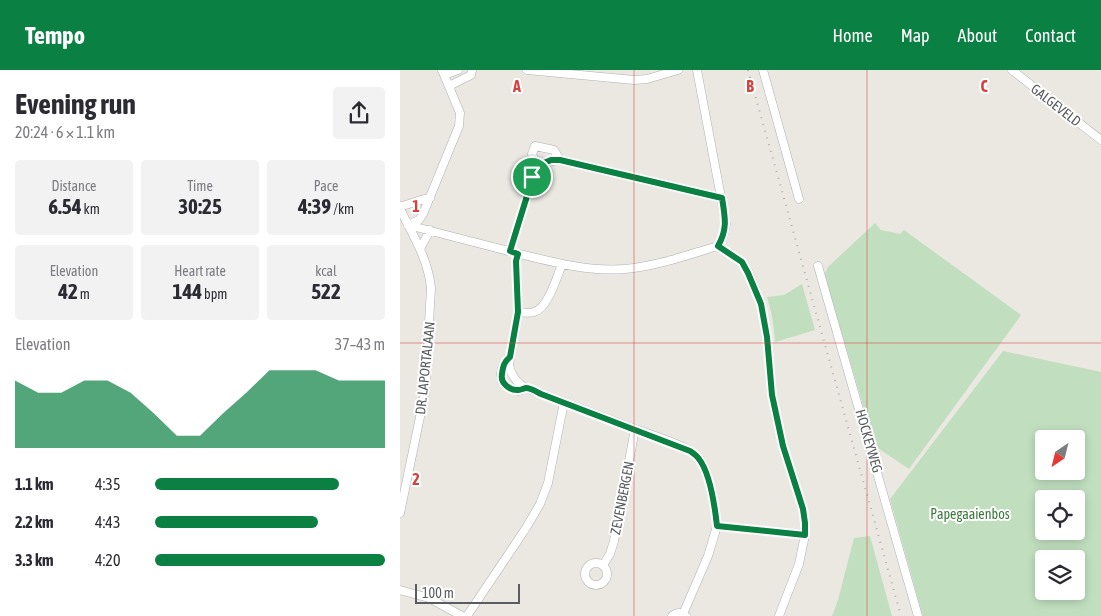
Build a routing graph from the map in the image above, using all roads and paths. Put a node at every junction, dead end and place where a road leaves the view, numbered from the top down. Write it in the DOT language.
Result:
graph roads {
  1 [pos="458,70"];
  2 [pos="472,70"];
  3 [pos="527,70"];
  4 [pos="678,70"];
  5 [pos="697,70"];
  6 [pos="763,70"];
  7 [pos="1012,70"];
  8 [pos="443,72"];
  9 [pos="449,86"];
  10 [pos="1101,140"];
  11 [pos="560,160"];
  12 [pos="535,170"];
  13 [pos="430,198"];
  14 [pos="722,198"];
  15 [pos="800,199"];
  16 [pos="400,207"];
  17 [pos="408,225"];
  18 [pos="430,230"];
  19 [pos="718,246"];
  20 [pos="420,249"];
  21 [pos="514,252"];
  22 [pos="562,264"];
  23 [pos="818,266"];
  24 [pos="518,312"];
  25 [pos="510,357"];
  26 [pos="526,388"];
  27 [pos="564,402"];
  28 [pos="635,428"];
  29 [pos="400,513"];
  30 [pos="717,526"];
  31 [pos="805,535"];
  32 [pos="603,565"];
  33 [pos="400,590"];
  34 [pos="685,615"];
  35 [pos="462,616"];
  36 [pos="467,616"];
  37 [pos="672,616"];
  38 [pos="778,616"];
  39 [pos="918,616"];
  1 -- 8 [label="street"];
  2 -- 9 [label="street"];
  3 -- 4 [label="street"];
  5 -- 14 [label="street"];
  6 -- 15 [label="street"];
  7 -- 10 [label="street, GALGEVELD"];
  8 -- 9 [label="street"];
  9 -- 13 [label="street"];
  11 -- 12 [label="street"];
  11 -- 12 [label="street"];
  11 -- 14 [label="street"];
  12 -- 21 [label="street"];
  13 -- 16 [label="street"];
  13 -- 17 [label="street"];
  14 -- 19 [label="street"];
  16 -- 17 [label="street, DR. LAPORTALAAN"];
  17 -- 18 [label="street"];
  17 -- 20 [label="street, DR. LAPORTALAAN"];
  18 -- 20 [label="street"];
  18 -- 21 [label="street"];
  19 -- 22 [label="street"];
  19 -- 31 [label="street"];
  20 -- 29 [label="street, DR. LAPORTALAAN"];
  21 -- 22 [label="street"];
  21 -- 24 [label="street"];
  22 -- 24 [label="street"];
  23 -- 39 [label="street, HOCKEYWEG"];
  24 -- 25 [label="street"];
  25 -- 26 [label="street"];
  25 -- 26 [label="street"];
  26 -- 27 [label="street"];
  27 -- 28 [label="street"];
  27 -- 36 [label="street"];
  28 -- 30 [label="street"];
  28 -- 32 [label="street, ZEVENBERGEN"];
  30 -- 31 [label="street"];
  30 -- 34 [label="street"];
  31 -- 38 [label="street"];
  33 -- 35 [label="street"];
  34 -- 37 [label="street"];
}
